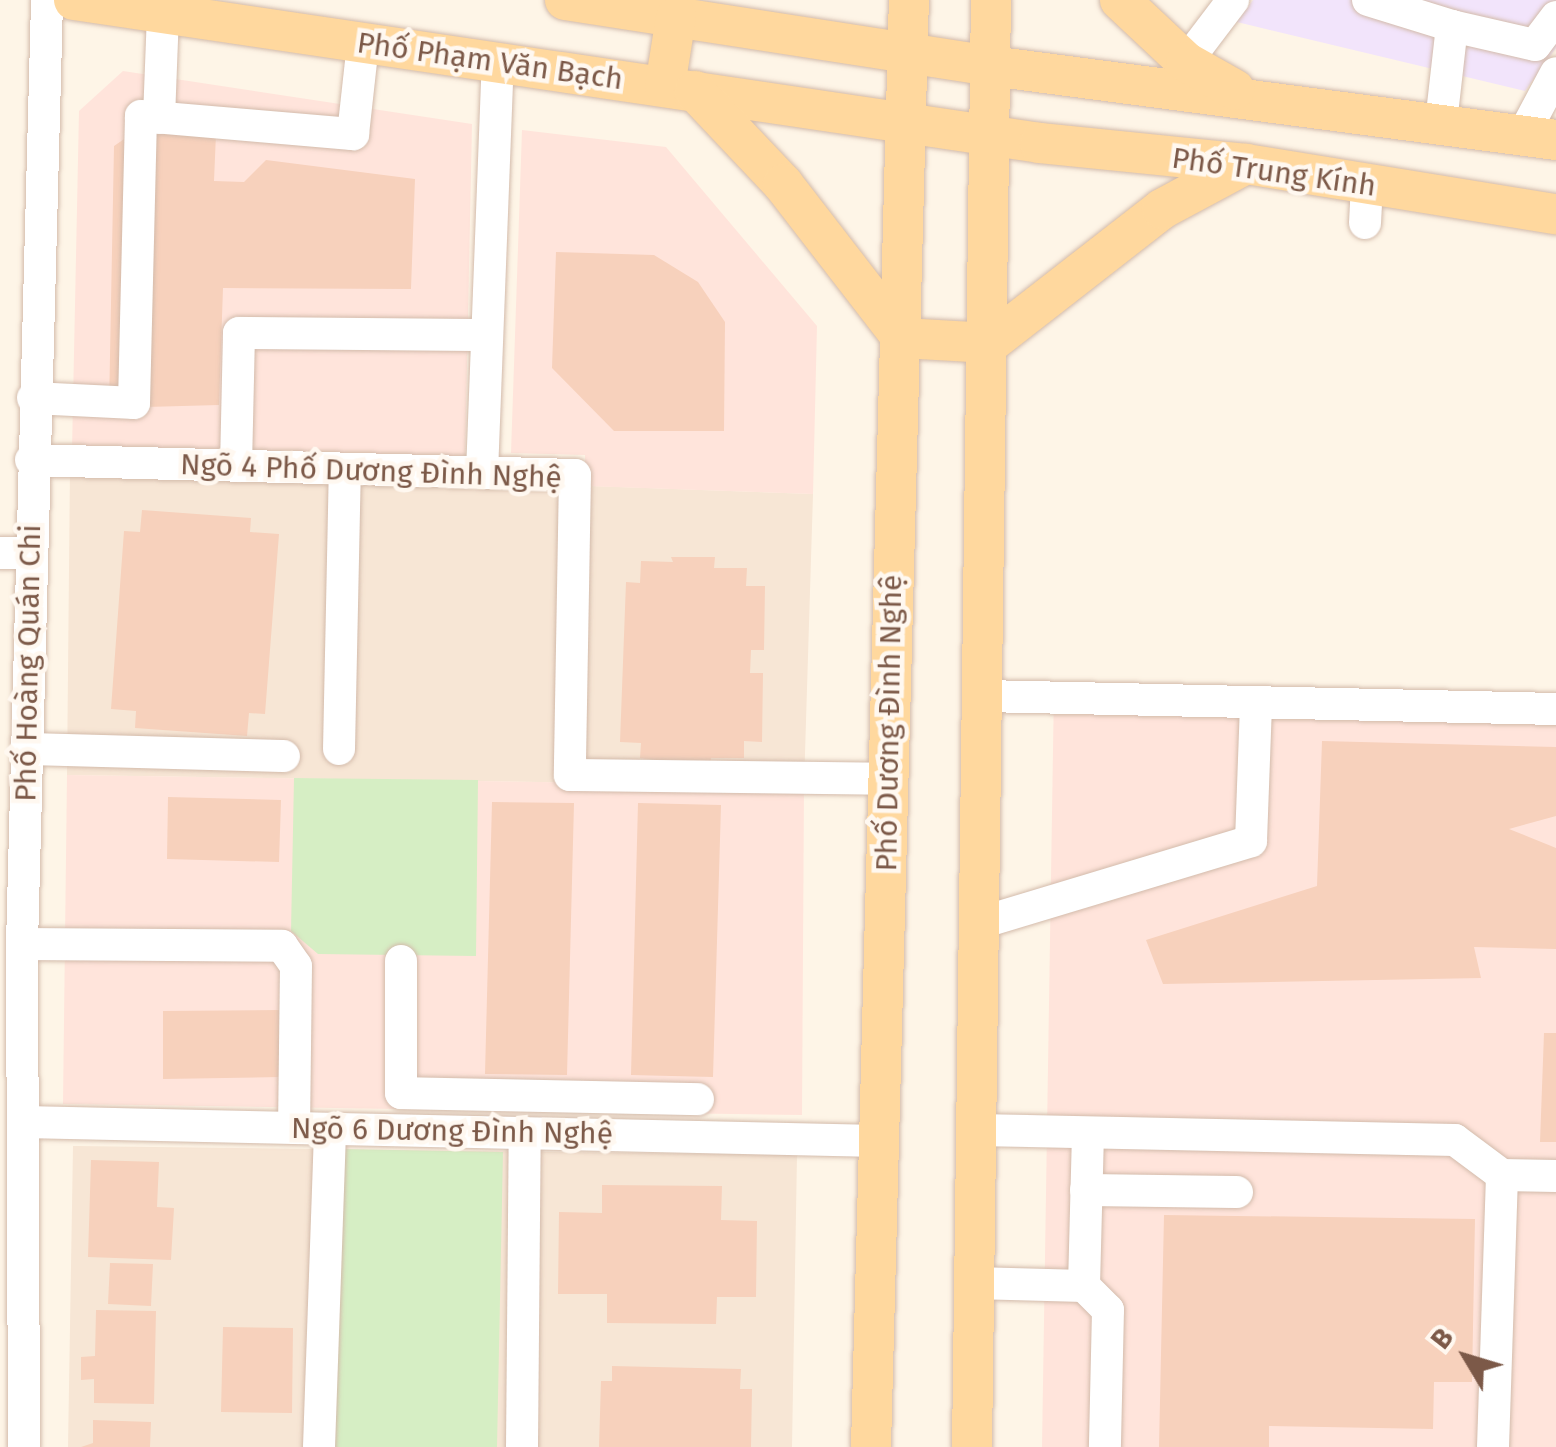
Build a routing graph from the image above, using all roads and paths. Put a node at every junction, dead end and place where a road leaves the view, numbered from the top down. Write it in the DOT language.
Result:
graph roads {
  1 [pos="47,0"];
  2 [pos="74,0"];
  3 [pos="565,0"];
  4 [pos="909,0"];
  5 [pos="991,0"];
  6 [pos="1120,0"];
  7 [pos="1233,0"];
  8 [pos="1368,0"];
  9 [pos="675,11"];
  10 [pos="163,12"];
  11 [pos="1556,17"];
  12 [pos="1452,26"];
  13 [pos="363,44"];
  14 [pos="909,52"];
  15 [pos="1186,62"];
  16 [pos="498,65"];
  17 [pos="991,66"];
  18 [pos="1556,73"];
  19 [pos="680,88"];
  20 [pos="1238,97"];
  21 [pos="160,118"];
  22 [pos="906,121"];
  23 [pos="1441,123"];
  24 [pos="992,135"];
  25 [pos="1540,138"];
  26 [pos="1232,163"];
  27 [pos="1556,214"];
  28 [pos="487,335"];
  29 [pos="902,338"];
  30 [pos="990,343"];
  31 [pos="33,398"];
  32 [pos="31,460"];
  33 [pos="236,466"];
  34 [pos="345,469"];
  35 [pos="482,472"];
  36 [pos="15,553"];
  37 [pos="14,691"];
  38 [pos="984,696"];
  39 [pos="1256,703"];
  40 [pos="1556,709"];
  41 [pos="339,748"];
  42 [pos="28,749"];
  43 [pos="284,756"];
  44 [pos="888,779"];
  45 [pos="980,923"];
  46 [pos="15,956"];
  47 [pos="401,962"];
  48 [pos="11,1072"];
  49 [pos="698,1098"];
  50 [pos="24,1122"];
  51 [pos="294,1128"];
  52 [pos="330,1129"];
  53 [pos="976,1130"];
  54 [pos="525,1133"];
  55 [pos="1088,1133"];
  56 [pos="880,1141"];
  57 [pos="1502,1175"];
  58 [pos="1556,1176"];
  59 [pos="1086,1190"];
  60 [pos="1237,1192"];
  61 [pos="974,1284"];
  62 [pos="1084,1286"];
  63 [pos="24,1447"];
  64 [pos="319,1447"];
  65 [pos="522,1447"];
  66 [pos="871,1447"];
  67 [pos="972,1447"];
  68 [pos="1105,1447"];
  69 [pos="1493,1447"];
  1 -- 31 [label="street, Phố Hoàng Quán Chi"];
  2 -- 10 [label="main road, Phố Phạm Văn Bạch"];
  3 -- 9 [label="main road"];
  4 -- 14 [label="main road, Phố Dương Đình Nghệ"];
  5 -- 17 [label="main road"];
  6 -- 15 [label="main road"];
  7 -- 15 [label="street"];
  8 -- 12 [label="street"];
  9 -- 14 [label="main road"];
  9 -- 19 [label="main road"];
  10 -- 13 [label="main road, Phố Phạm Văn Bạch"];
  10 -- 21 [label="street"];
  11 -- 12 [label="street"];
  12 -- 23 [label="street"];
  13 -- 16 [label="main road, Phố Phạm Văn Bạch"];
  13 -- 21 [label="street"];
  14 -- 17 [label="main road"];
  14 -- 22 [label="main road, Phố Dương Đình Nghệ"];
  15 -- 20 [label="main road"];
  16 -- 19 [label="main road, Phố Phạm Văn Bạch"];
  16 -- 28 [label="street"];
  17 -- 20 [label="main road"];
  17 -- 24 [label="main road"];
  18 -- 25 [label="street"];
  19 -- 22 [label="main road, Phố Phạm Văn Bạch"];
  19 -- 29 [label="main road"];
  20 -- 23 [label="main road"];
  20 -- 26 [label="main road"];
  21 -- 31 [label="street"];
  22 -- 24 [label="main road, Phố Trung Kính"];
  22 -- 29 [label="main road, Phố Dương Đình Nghệ"];
  23 -- 25 [label="main road"];
  24 -- 26 [label="main road, Phố Trung Kính"];
  24 -- 30 [label="main road"];
  26 -- 27 [label="main road, Phố Trung Kính"];
  26 -- 30 [label="main road"];
  28 -- 33 [label="street"];
  28 -- 35 [label="street"];
  29 -- 30 [label="main road"];
  29 -- 44 [label="main road, Phố Dương Đình Nghệ"];
  30 -- 38 [label="main road"];
  31 -- 32 [label="street, Phố Hoàng Quán Chi"];
  32 -- 33 [label="street, Ngõ 4 Phố Dương Đình Nghệ"];
  32 -- 36 [label="street, Phố Hoàng Quán Chi"];
  33 -- 34 [label="street, Ngõ 4 Phố Dương Đình Nghệ"];
  34 -- 35 [label="street, Ngõ 4 Phố Dương Đình Nghệ"];
  34 -- 41 [label="street"];
  35 -- 44 [label="street, Ngõ 4 Phố Dương Đình Nghệ"];
  36 -- 37 [label="street, Phố Hoàng Quán Chi"];
  37 -- 42 [label="street, Phố Hoàng Quán Chi"];
  38 -- 39 [label="street"];
  38 -- 45 [label="main road"];
  39 -- 40 [label="street"];
  39 -- 45 [label="street"];
  42 -- 43 [label="street"];
  42 -- 46 [label="street, Phố Hoàng Quán Chi"];
  44 -- 56 [label="main road, Phố Dương Đình Nghệ"];
  45 -- 53 [label="main road"];
  46 -- 48 [label="street, Phố Hoàng Quán Chi"];
  46 -- 51 [label="street"];
  47 -- 49 [label="street"];
  48 -- 50 [label="street, Phố Hoàng Quán Chi"];
  50 -- 51 [label="street, Ngõ 6 Dương Đình Nghệ"];
  50 -- 63 [label="street, Phố Hoàng Quán Chi"];
  51 -- 52 [label="street, Ngõ 6 Dương Đình Nghệ"];
  52 -- 54 [label="street, Ngõ 6 Dương Đình Nghệ"];
  52 -- 64 [label="street"];
  53 -- 55 [label="street"];
  53 -- 61 [label="main road"];
  54 -- 56 [label="street, Ngõ 6 Dương Đình Nghệ"];
  54 -- 65 [label="street"];
  55 -- 57 [label="street"];
  55 -- 59 [label="street"];
  56 -- 66 [label="main road, Phố Dương Đình Nghệ"];
  57 -- 58 [label="street"];
  57 -- 69 [label="street"];
  59 -- 60 [label="street"];
  59 -- 62 [label="street"];
  61 -- 62 [label="street"];
  61 -- 67 [label="main road"];
  62 -- 68 [label="street"];
}
